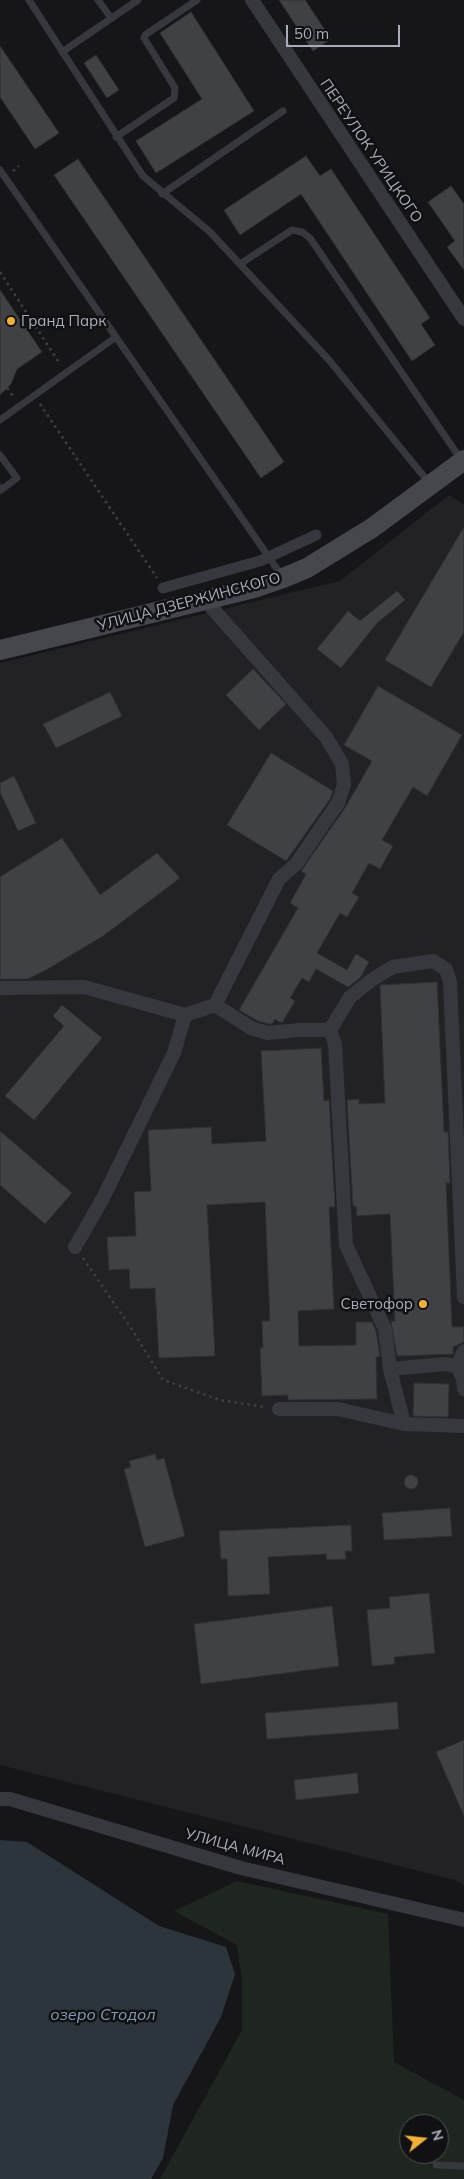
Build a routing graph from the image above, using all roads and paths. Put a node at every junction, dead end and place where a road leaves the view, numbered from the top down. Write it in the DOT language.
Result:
graph roads {
  1 [pos="29,0"];
  2 [pos="98,0"];
  3 [pos="138,0"];
  4 [pos="197,0"];
  5 [pos="252,0"];
  6 [pos="111,18"];
  7 [pos="62,52"];
  8 [pos="283,111"];
  9 [pos="116,137"];
  10 [pos="0,170"];
  11 [pos="162,194"];
  12 [pos="240,264"];
  13 [pos="0,272"];
  14 [pos="464,320"];
  15 [pos="116,337"];
  16 [pos="54,368"];
  17 [pos="7,388"];
  18 [pos="12,396"];
  19 [pos="34,396"];
  20 [pos="6,401"];
  21 [pos="0,420"];
  22 [pos="0,455"];
  23 [pos="463,460"];
  24 [pos="431,485"];
  25 [pos="0,488"];
  26 [pos="316,535"];
  27 [pos="268,557"];
  28 [pos="283,578"];
  29 [pos="164,588"];
  30 [pos="205,600"];
  31 [pos="0,650"];
  32 [pos="0,988"];
  33 [pos="215,1005"];
  34 [pos="185,1015"];
  35 [pos="330,1030"];
  36 [pos="75,1246"];
  37 [pos="464,1297"];
  38 [pos="464,1351"];
  39 [pos="457,1366"];
  40 [pos="390,1369"];
  41 [pos="464,1389"];
  42 [pos="279,1409"];
  43 [pos="404,1424"];
  44 [pos="464,1426"];
  45 [pos="0,1798"];
  46 [pos="464,1920"];
  47 [pos="436,2165"];
  48 [pos="464,2166"];
  1 -- 7 [label="lane"];
  2 -- 6 [label="lane"];
  3 -- 6 [label="lane"];
  4 -- 9 [label="lane"];
  5 -- 14 [label="street, ПЕРЕУЛОК УРИЦКОГО"];
  6 -- 7 [label="lane"];
  7 -- 9 [label="lane"];
  8 -- 11 [label="lane"];
  9 -- 11 [label="lane"];
  10 -- 15 [label="lane"];
  11 -- 12 [label="lane"];
  12 -- 23 [label="lane"];
  12 -- 24 [label="lane"];
  13 -- 16 [label="path"];
  15 -- 19 [label="lane"];
  15 -- 27 [label="lane"];
  17 -- 18 [label="path"];
  18 -- 19 [label="path"];
  18 -- 20 [label="path"];
  19 -- 21 [label="lane"];
  19 -- 29 [label="path"];
  22 -- 25 [label="lane"];
  23 -- 24 [label="main road, УЛИЦА ДЗЕРЖИНСКОГО"];
  24 -- 28 [label="main road, УЛИЦА ДЗЕРЖИНСКОГО"];
  26 -- 27 [label="street"];
  27 -- 28 [label="lane"];
  27 -- 29 [label="street"];
  28 -- 30 [label="main road, УЛИЦА ДЗЕРЖИНСКОГО"];
  30 -- 31 [label="main road, УЛИЦА ДЗЕРЖИНСКОГО"];
  30 -- 33 [label="street"];
  32 -- 34 [label="street"];
  33 -- 34 [label="street"];
  33 -- 35 [label="street"];
  34 -- 36 [label="street"];
  35 -- 37 [label="street"];
  35 -- 40 [label="street"];
  36 -- 42 [label="path"];
  38 -- 39 [label="street"];
  39 -- 40 [label="street"];
  39 -- 41 [label="street"];
  40 -- 43 [label="street"];
  42 -- 43 [label="street"];
  43 -- 44 [label="street"];
  45 -- 46 [label="street, УЛИЦА МИРА"];
  47 -- 48 [label="lane"];
}
